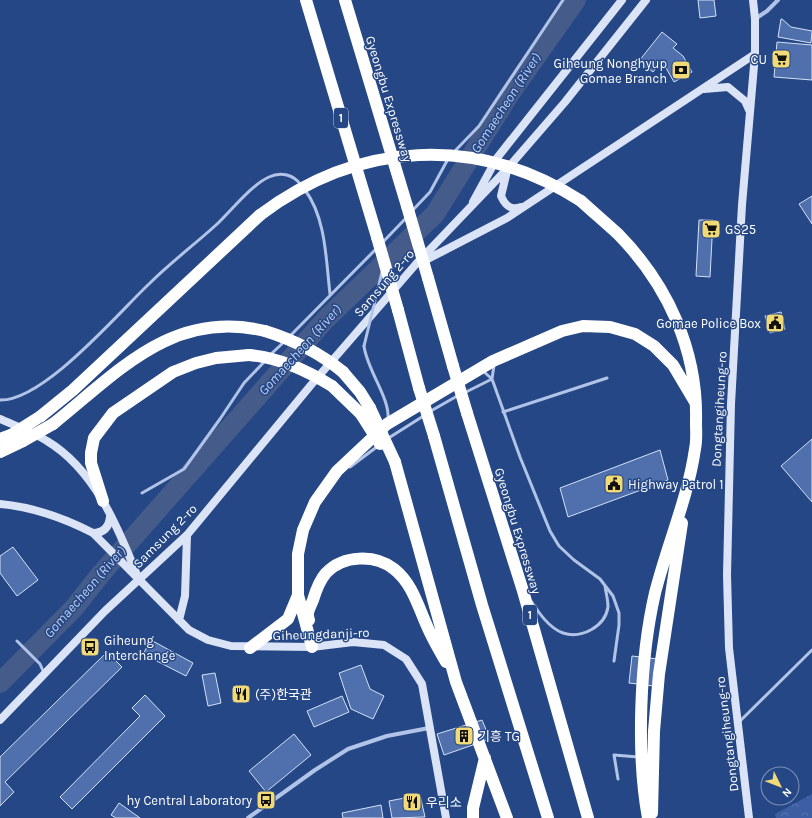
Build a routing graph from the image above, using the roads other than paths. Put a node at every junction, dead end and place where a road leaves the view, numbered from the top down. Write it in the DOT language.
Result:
graph roads {
  1 [pos="306,0"];
  2 [pos="345,0"];
  3 [pos="563,0"];
  4 [pos="622,0"];
  5 [pos="646,0"];
  6 [pos="753,0"];
  7 [pos="778,0"];
  8 [pos="755,19"];
  9 [pos="755,54"];
  10 [pos="701,89"];
  11 [pos="750,111"];
  12 [pos="507,169"];
  13 [pos="529,204"];
  14 [pos="467,213"];
  15 [pos="385,262"];
  16 [pos="416,264"];
  17 [pos="330,294"];
  18 [pos="500,358"];
  19 [pos="476,370"];
  20 [pos="607,378"];
  21 [pos="492,379"];
  22 [pos="0,400"];
  23 [pos="697,405"];
  24 [pos="366,411"];
  25 [pos="504,412"];
  26 [pos="0,420"];
  27 [pos="388,424"];
  28 [pos="5,437"];
  29 [pos="0,452"];
  30 [pos="349,468"];
  31 [pos="338,478"];
  32 [pos="687,489"];
  33 [pos="142,493"];
  34 [pos="103,501"];
  35 [pos="0,504"];
  36 [pos="110,517"];
  37 [pos="93,533"];
  38 [pos="187,535"];
  39 [pos="304,548"];
  40 [pos="303,554"];
  41 [pos="129,565"];
  42 [pos="138,580"];
  43 [pos="605,584"];
  44 [pos="523,591"];
  45 [pos="298,595"];
  46 [pos="307,614"];
  47 [pos="179,620"];
  48 [pos="17,641"];
  49 [pos="312,647"];
  50 [pos="250,648"];
  51 [pos="812,650"];
  52 [pos="614,661"];
  53 [pos="45,674"];
  54 [pos="456,682"];
  55 [pos="0,720"];
  56 [pos="737,724"];
  57 [pos="429,728"];
  58 [pos="642,757"];
  59 [pos="485,758"];
  60 [pos="618,779"];
  61 [pos="256,812"];
  62 [pos="248,818"];
  63 [pos="257,818"];
  64 [pos="446,818"];
  65 [pos="473,818"];
  66 [pos="508,818"];
  67 [pos="548,818"];
  68 [pos="588,818"];
  69 [pos="648,818"];
  70 [pos="652,818"];
  71 [pos="749,818"];
  1 -- 15 [label="highway, 1, bridge"];
  2 -- 44 [label="highway, Gyeongbu Expressway / 1, bridge"];
  3 -- 17 [label="lane"];
  4 -- 14 [label="main road"];
  5 -- 12 [label="main road, Samsung 2-ro"];
  6 -- 8 [label="main road, Dongtangiheung-ro"];
  7 -- 8 [label="street"];
  8 -- 9 [label="main road, Dongtangiheung-ro"];
  9 -- 10 [label="main road"];
  9 -- 11 [label="main road, Dongtangiheung-ro"];
  10 -- 11 [label="main road"];
  10 -- 13 [label="main road"];
  11 -- 56 [label="main road, Dongtangiheung-ro"];
  12 -- 13 [label="main road"];
  12 -- 14 [label="main road, Samsung 2-ro"];
  13 -- 16 [label="main road"];
  14 -- 16 [label="main road, Samsung 2-ro"];
  15 -- 27 [label="lane, bridge"];
  15 -- 67 [label="highway, 1, bridge"];
  16 -- 38 [label="main road, Samsung 2-ro"];
  17 -- 22 [label="lane"];
  17 -- 33 [label="lane"];
  18 -- 19 [label="highway"];
  18 -- 21 [label="lane"];
  18 -- 23 [label="highway"];
  19 -- 21 [label="lane"];
  19 -- 27 [label="highway"];
  20 -- 25 [label="lane"];
  21 -- 25 [label="lane"];
  21 -- 30 [label="lane"];
  23 -- 28 [label="highway, bridge"];
  23 -- 32 [label="highway"];
  24 -- 29 [label="highway, bridge"];
  24 -- 34 [label="highway, bridge"];
  24 -- 54 [label="highway, bridge"];
  25 -- 43 [label="lane"];
  26 -- 34 [label="main road"];
  27 -- 45 [label="highway"];
  31 -- 39 [label="lane"];
  32 -- 58 [label="highway"];
  32 -- 70 [label="highway"];
  34 -- 36 [label="main road"];
  35 -- 37 [label="main road"];
  36 -- 37 [label="main road"];
  36 -- 41 [label="main road"];
  37 -- 41 [label="main road"];
  38 -- 42 [label="main road, Samsung 2-ro"];
  38 -- 47 [label="main road"];
  40 -- 46 [label="lane"];
  41 -- 42 [label="main road"];
  42 -- 47 [label="main road, Giheungdanji-ro"];
  42 -- 53 [label="main road, Samsung 2-ro"];
  43 -- 44 [label="lane"];
  43 -- 52 [label="lane"];
  44 -- 68 [label="highway, Gyeongbu Expressway / 1"];
  45 -- 49 [label="highway"];
  45 -- 50 [label="highway"];
  46 -- 49 [label="highway"];
  46 -- 54 [label="highway"];
  47 -- 50 [label="main road, Giheungdanji-ro"];
  48 -- 53 [label="lane"];
  49 -- 50 [label="main road, Giheungdanji-ro"];
  49 -- 57 [label="main road, Giheungdanji-ro"];
  51 -- 56 [label="lane"];
  53 -- 55 [label="main road, Samsung 2-ro"];
  54 -- 59 [label="highway"];
  56 -- 71 [label="main road, Dongtangiheung-ro"];
  57 -- 61 [label="street"];
  57 -- 64 [label="main road, Giheungdanji-ro"];
  58 -- 60 [label="lane"];
  58 -- 69 [label="highway"];
  59 -- 65 [label="highway"];
  59 -- 66 [label="highway"];
  61 -- 62 [label="street"];
  61 -- 63 [label="street"];
}
